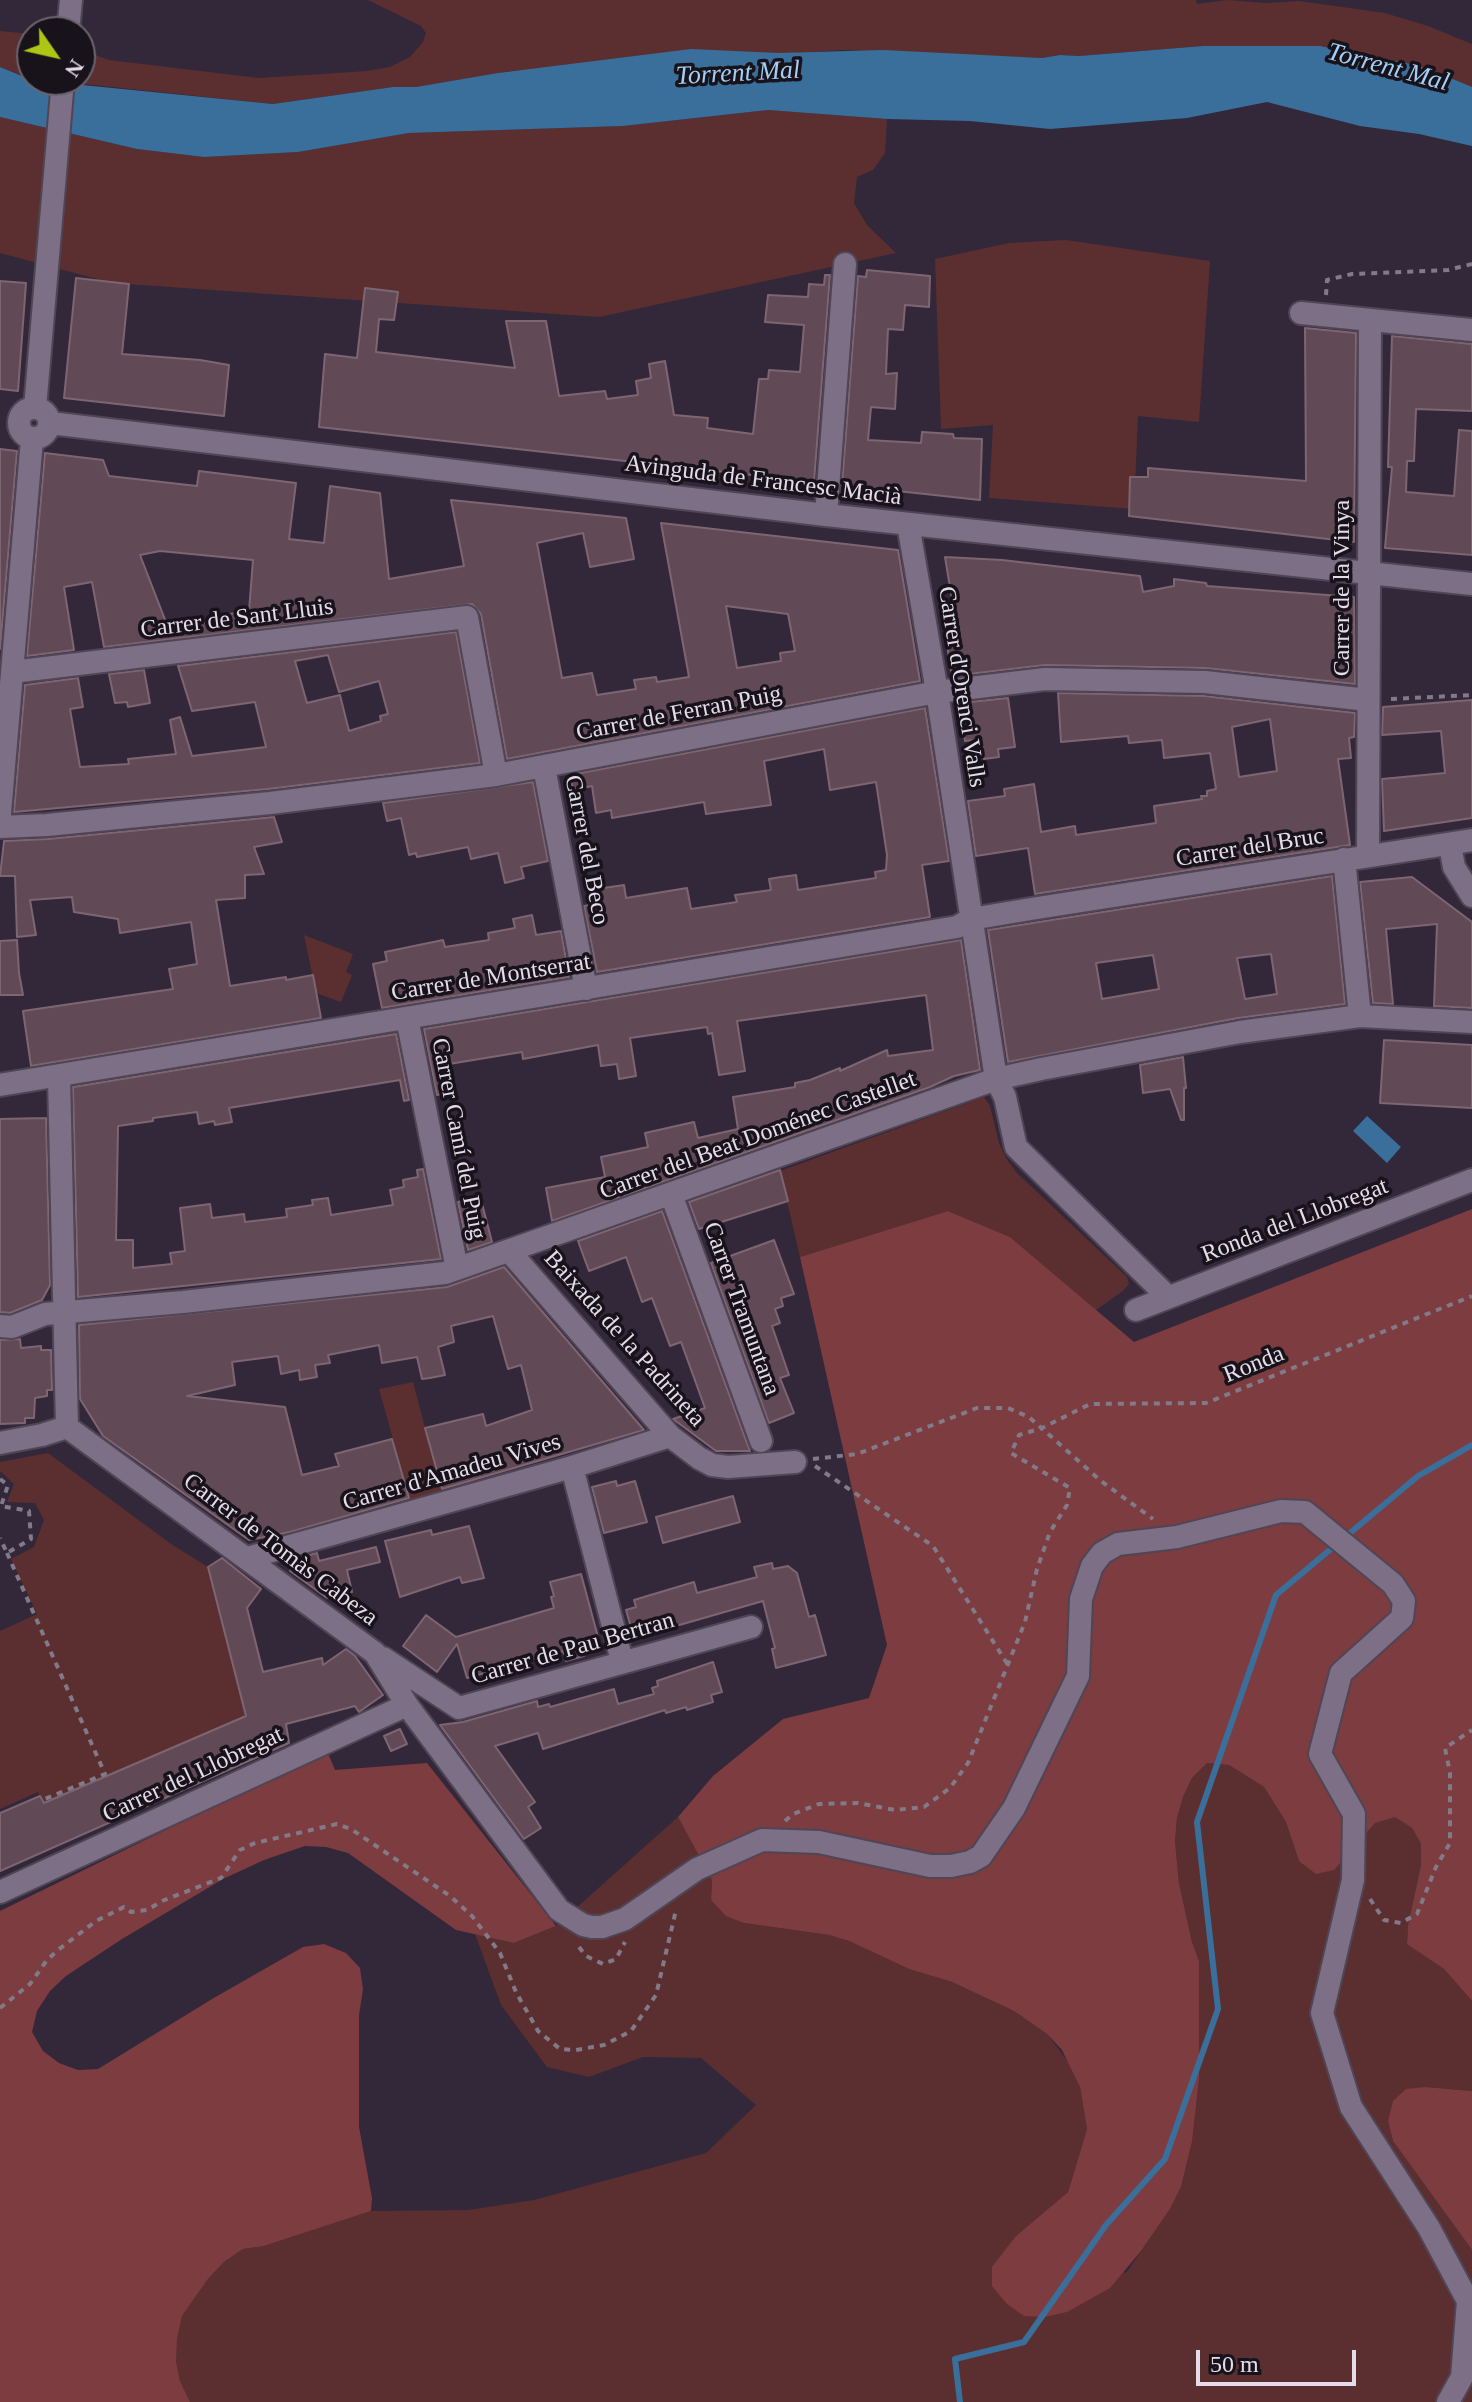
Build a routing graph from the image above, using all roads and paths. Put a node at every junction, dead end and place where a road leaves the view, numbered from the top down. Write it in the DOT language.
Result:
graph roads {
  1 [pos="62,96"];
  2 [pos="845,264"];
  3 [pos="1472,264"];
  4 [pos="1301,313"];
  5 [pos="1324,316"];
  6 [pos="1370,321"];
  7 [pos="1472,330"];
  8 [pos="27,422"];
  9 [pos="826,515"];
  10 [pos="908,524"];
  11 [pos="1369,572"];
  12 [pos="1472,584"];
  13 [pos="12,672"];
  14 [pos="937,692"];
  15 [pos="1472,695"];
  16 [pos="1368,700"];
  17 [pos="544,767"];
  18 [pos="496,775"];
  19 [pos="0,813"];
  20 [pos="0,827"];
  21 [pos="1461,842"];
  22 [pos="1368,855"];
  23 [pos="1344,859"];
  24 [pos="1472,896"];
  25 [pos="971,919"];
  26 [pos="586,989"];
  27 [pos="1360,1016"];
  28 [pos="407,1018"];
  29 [pos="1472,1022"];
  30 [pos="59,1076"];
  31 [pos="996,1079"];
  32 [pos="0,1085"];
  33 [pos="1472,1180"];
  34 [pos="671,1194"];
  35 [pos="510,1252"];
  36 [pos="457,1269"];
  37 [pos="1472,1296"];
  38 [pos="1168,1297"];
  39 [pos="1136,1310"];
  40 [pos="63,1312"];
  41 [pos="0,1326"];
  42 [pos="67,1427"];
  43 [pos="1042,1428"];
  44 [pos="670,1436"];
  45 [pos="761,1441"];
  46 [pos="0,1443"];
  47 [pos="800,1461"];
  48 [pos="572,1467"];
  49 [pos="0,1479"];
  50 [pos="0,1506"];
  51 [pos="1177,1537"];
  52 [pos="0,1540"];
  53 [pos="7,1553"];
  54 [pos="247,1558"];
  55 [pos="751,1627"];
  56 [pos="375,1653"];
  57 [pos="622,1661"];
  58 [pos="1008,1665"];
  59 [pos="407,1705"];
  60 [pos="1472,1730"];
  61 [pos="46,1802"];
  62 [pos="762,1840"];
  63 [pos="1353,1873"];
  64 [pos="0,1892"];
  65 [pos="677,1909"];
  66 [pos="0,2008"];
  67 [pos="1448,2402"];
  1 -- 8 [label="street"];
  2 -- 9 [label="street"];
  3 -- 5 [label="path"];
  4 -- 5 [label="street"];
  5 -- 6 [label="street"];
  6 -- 7 [label="street"];
  6 -- 11 [label="street, Carrer de la Vinya"];
  8 -- 9 [label="street, Avinguda de Francesc Macià"];
  8 -- 13 [label="street"];
  9 -- 10 [label="street, Avinguda de Francesc Macià"];
  10 -- 11 [label="street, Avinguda de Francesc Macià"];
  10 -- 14 [label="street, Carrer d'Orenci Valls"];
  11 -- 12 [label="street, Avinguda de Francesc Macià"];
  11 -- 16 [label="street, Carrer de la Vinya"];
  13 -- 18 [label="street, Carrer de Sant Lluis"];
  13 -- 19 [label="street"];
  14 -- 16 [label="street, Carrer de Ferran Puig"];
  14 -- 17 [label="street, Carrer de Ferran Puig"];
  14 -- 25 [label="street, Carrer d'Orenci Valls"];
  15 -- 16 [label="path"];
  16 -- 22 [label="street, Carrer de la Vinya"];
  17 -- 18 [label="street, Carrer de Ferran Puig"];
  17 -- 26 [label="street, Carrer del Beco"];
  18 -- 20 [label="street, Carrer de Ferran Puig"];
  21 -- 22 [label="street, Carrer del Bruc"];
  21 -- 24 [label="street"];
  22 -- 23 [label="street, Carrer del Bruc"];
  23 -- 25 [label="street, Carrer del Bruc"];
  23 -- 27 [label="street"];
  25 -- 26 [label="street, Carrer de Montserrat"];
  25 -- 31 [label="street, Carrer d'Orenci Valls"];
  26 -- 28 [label="street, Carrer de Montserrat"];
  27 -- 29 [label="street, Carrer del Beat Doménec Castellet"];
  27 -- 31 [label="street, Carrer del Beat Doménec Castellet"];
  28 -- 30 [label="street, Carrer de Montserrat"];
  28 -- 36 [label="street, Carrer Camí del Puig"];
  30 -- 32 [label="street, Carrer de Montserrat"];
  30 -- 40 [label="street"];
  31 -- 34 [label="street, Carrer del Beat Doménec Castellet"];
  31 -- 38 [label="street, Carrer d'Orenci Valls"];
  33 -- 38 [label="street, Ronda del Llobregat"];
  34 -- 35 [label="street, Carrer del Beat Doménec Castellet"];
  34 -- 45 [label="street, Carrer Tramuntana"];
  35 -- 36 [label="street, Carrer del Beat Doménec Castellet"];
  35 -- 44 [label="street, Baixada de la Padrineta"];
  36 -- 40 [label="street, Carrer del Beat Doménec Castellet"];
  37 -- 43 [label="path, Ronda"];
  38 -- 39 [label="street, Ronda del Llobregat"];
  40 -- 41 [label="street, Carrer del Beat Doménec Castellet"];
  40 -- 42 [label="street"];
  42 -- 46 [label="street"];
  42 -- 54 [label="street, Carrer de Tomàs Cabeza"];
  43 -- 47 [label="path"];
  43 -- 51 [label="path"];
  43 -- 58 [label="path, Ronda"];
  44 -- 47 [label="street, Baixada de la Padrineta"];
  44 -- 48 [label="street, Carrer d'Amadeu Vives"];
  47 -- 58 [label="path"];
  48 -- 54 [label="street, Carrer d'Amadeu Vives"];
  48 -- 57 [label="street"];
  49 -- 50 [label="path"];
  50 -- 53 [label="path"];
  51 -- 62 [label="street"];
  51 -- 63 [label="street"];
  52 -- 53 [label="path"];
  53 -- 61 [label="path"];
  54 -- 56 [label="street, Carrer de Tomàs Cabeza"];
  55 -- 57 [label="street, Carrer de Pau Bertran"];
  56 -- 57 [label="street, Carrer de Pau Bertran"];
  56 -- 59 [label="street, Carrer de Tomàs Cabeza"];
  58 -- 62 [label="path"];
  59 -- 62 [label="street, Carrer de Tomàs Cabeza"];
  59 -- 64 [label="street, Carrer del Llobregat"];
  60 -- 63 [label="path"];
  63 -- 67 [label="street"];
  65 -- 66 [label="path"];
}
